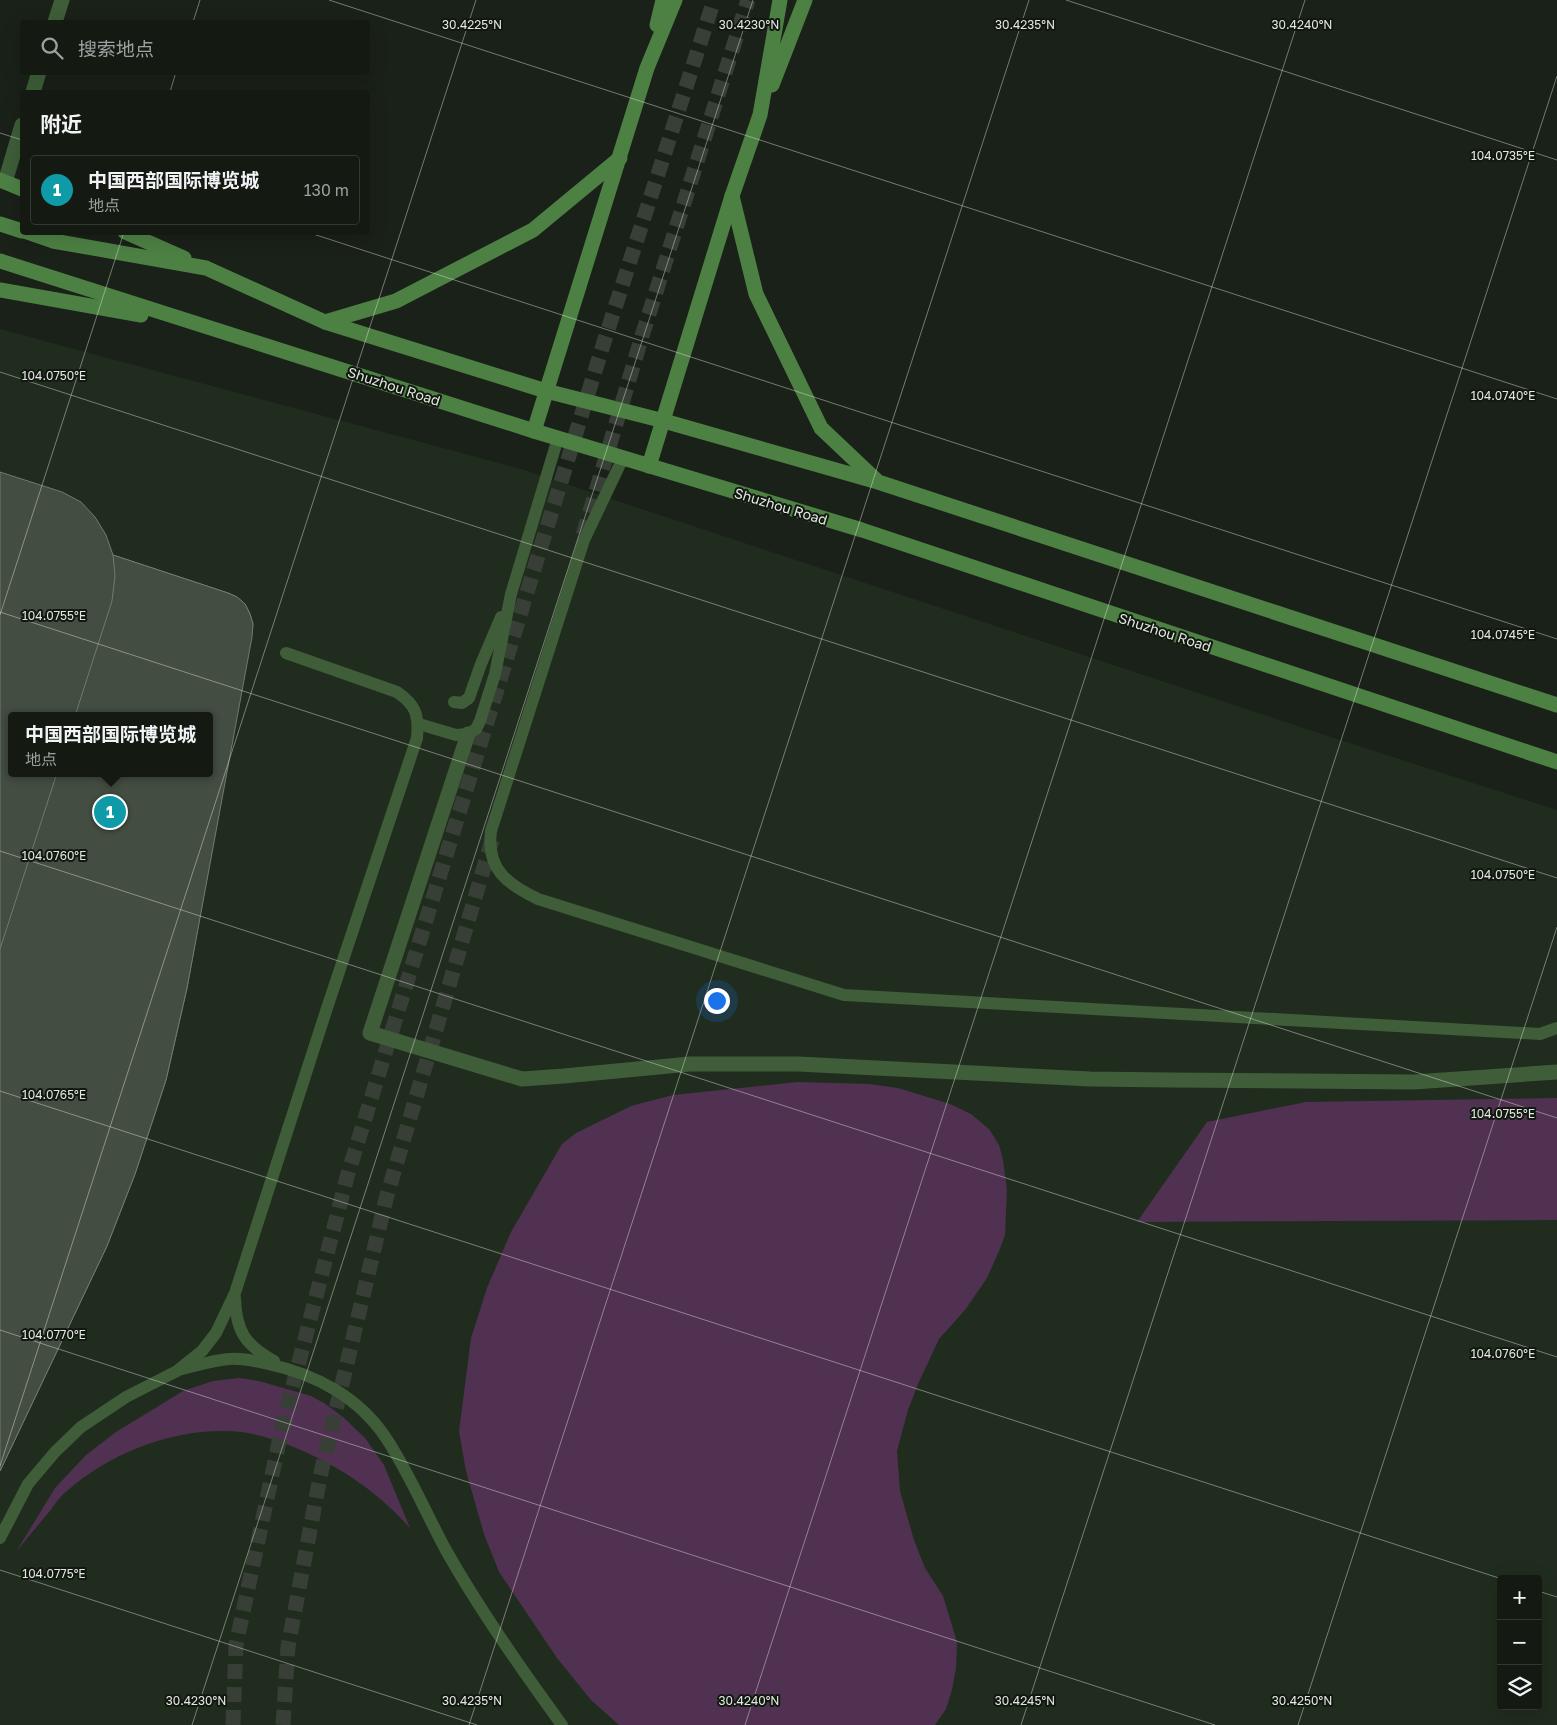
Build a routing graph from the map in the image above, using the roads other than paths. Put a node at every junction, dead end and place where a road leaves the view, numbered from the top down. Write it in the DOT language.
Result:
graph roads {
  1 [pos="62,0"];
  2 [pos="663,0"];
  3 [pos="675,0"];
  4 [pos="780,0"];
  5 [pos="805,0"];
  6 [pos="56,20"];
  7 [pos="647,68"];
  8 [pos="38,75"];
  9 [pos="34,90"];
  10 [pos="760,115"];
  11 [pos="20,131"];
  12 [pos="620,158"];
  13 [pos="2,181"];
  14 [pos="20,188"];
  15 [pos="732,196"];
  16 [pos="0,224"];
  17 [pos="20,230"];
  18 [pos="35,235"];
  19 [pos="132,235"];
  20 [pos="0,261"];
  21 [pos="206,268"];
  22 [pos="0,290"];
  23 [pos="325,322"];
  24 [pos="199,325"];
  25 [pos="546,391"];
  26 [pos="664,421"];
  27 [pos="534,431"];
  28 [pos="558,438"];
  29 [pos="623,458"];
  30 [pos="649,466"];
  31 [pos="878,482"];
  32 [pos="510,594"];
  33 [pos="286,653"];
  34 [pos="454,702"];
  35 [pos="1557,705"];
  36 [pos="418,724"];
  37 [pos="468,734"];
  38 [pos="1557,762"];
  39 [pos="1557,1028"];
  40 [pos="1557,1072"];
  41 [pos="235,1293"];
  42 [pos="286,1367"];
  43 [pos="177,1371"];
  44 [pos="0,1538"];
  45 [pos="562,1725"];
  1 -- 6 [label="street"];
  2 -- 7 [label="main road"];
  3 -- 7 [label="main road"];
  4 -- 10 [label="main road"];
  5 -- 10 [label="main road"];
  7 -- 12 [label="main road"];
  8 -- 9 [label="street"];
  10 -- 15 [label="main road"];
  11 -- 13 [label="street"];
  12 -- 23 [label="main road"];
  12 -- 25 [label="main road"];
  13 -- 14 [label="main road"];
  15 -- 26 [label="main road"];
  15 -- 31 [label="main road"];
  16 -- 17 [label="main road"];
  18 -- 21 [label="main road"];
  19 -- 21 [label="main road"];
  20 -- 24 [label="main road, Shuzhou Road"];
  21 -- 23 [label="main road"];
  22 -- 24 [label="main road"];
  23 -- 25 [label="main road"];
  24 -- 27 [label="main road, Shuzhou Road"];
  25 -- 26 [label="main road"];
  25 -- 27 [label="main road"];
  26 -- 30 [label="main road"];
  26 -- 31 [label="main road"];
  27 -- 28 [label="main road, Shuzhou Road"];
  28 -- 29 [label="main road, Shuzhou Road"];
  28 -- 32 [label="lane"];
  29 -- 30 [label="main road, Shuzhou Road"];
  29 -- 39 [label="lane"];
  30 -- 38 [label="main road, Shuzhou Road"];
  31 -- 35 [label="main road"];
  32 -- 34 [label="lane"];
  32 -- 37 [label="lane"];
  33 -- 36 [label="lane"];
  36 -- 37 [label="lane"];
  36 -- 41 [label="lane"];
  37 -- 40 [label="street"];
  41 -- 42 [label="lane"];
  41 -- 43 [label="lane"];
  42 -- 43 [label="lane"];
  42 -- 45 [label="lane"];
  43 -- 44 [label="lane"];
}
